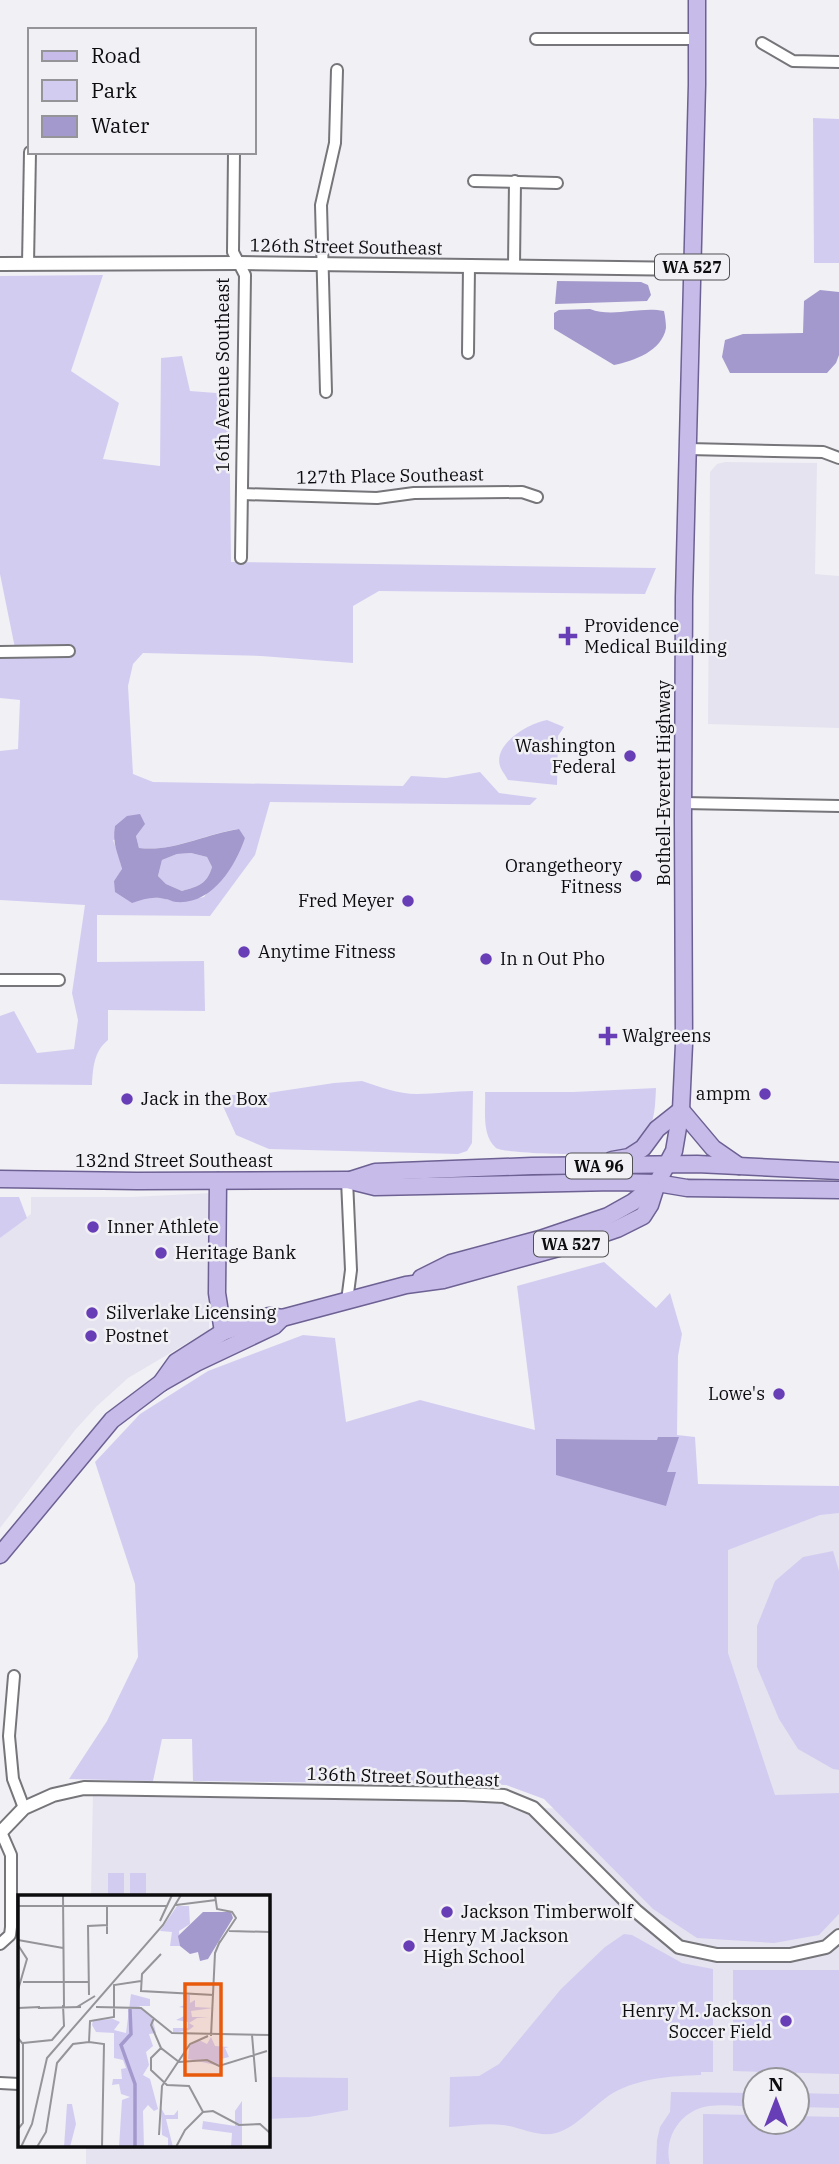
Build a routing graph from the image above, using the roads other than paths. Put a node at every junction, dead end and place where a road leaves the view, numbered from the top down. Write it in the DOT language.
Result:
graph roads {
  1 [pos="697,0"];
  2 [pos="536,38"];
  3 [pos="697,39"];
  4 [pos="762,43"];
  5 [pos="839,62"];
  6 [pos="337,70"];
  7 [pos="30,154"];
  8 [pos="234,154"];
  9 [pos="474,181"];
  10 [pos="515,181"];
  11 [pos="557,183"];
  12 [pos="239,263"];
  13 [pos="0,264"];
  14 [pos="28,264"];
  15 [pos="322,265"];
  16 [pos="469,266"];
  17 [pos="514,266"];
  18 [pos="692,269"];
  19 [pos="468,353"];
  20 [pos="326,392"];
  21 [pos="688,449"];
  22 [pos="839,458"];
  23 [pos="242,494"];
  24 [pos="537,497"];
  25 [pos="241,558"];
  26 [pos="69,651"];
  27 [pos="0,652"];
  28 [pos="683,803"];
  29 [pos="839,806"];
  30 [pos="0,980"];
  31 [pos="59,980"];
  32 [pos="681,1110"];
  33 [pos="667,1165"];
  34 [pos="585,1166"];
  35 [pos="741,1168"];
  36 [pos="839,1171"];
  37 [pos="0,1179"];
  38 [pos="347,1180"];
  39 [pos="218,1181"];
  40 [pos="657,1183"];
  41 [pos="839,1190"];
  42 [pos="348,1301"];
  43 [pos="282,1318"];
  44 [pos="223,1332"];
  45 [pos="196,1363"];
  46 [pos="161,1383"];
  47 [pos="0,1555"];
  48 [pos="14,1676"];
  49 [pos="5,1737"];
  50 [pos="24,1808"];
  51 [pos="0,1833"];
  52 [pos="839,1936"];
  53 [pos="0,1944"];
  54 [pos="0,2083"];
  55 [pos="18,2084"];
  1 -- 3 [label="main road, WA 527"];
  2 -- 3 [label="street"];
  3 -- 18 [label="main road, Bothell-Everett Highway / WA 527"];
  4 -- 5 [label="street"];
  6 -- 15 [label="street"];
  7 -- 14 [label="street"];
  8 -- 12 [label="street, 16th Avenue Southeast"];
  9 -- 10 [label="street"];
  10 -- 11 [label="street"];
  10 -- 17 [label="street"];
  12 -- 14 [label="street, 126th Street Southeast"];
  12 -- 15 [label="street, 126th Street Southeast"];
  12 -- 23 [label="street, 16th Avenue Southeast"];
  13 -- 14 [label="street, 126th Street Southeast"];
  15 -- 16 [label="street, 126th Street Southeast"];
  15 -- 20 [label="street"];
  16 -- 17 [label="street, 126th Street Southeast"];
  16 -- 19 [label="street"];
  17 -- 18 [label="street, 126th Street Southeast"];
  18 -- 21 [label="main road, Bothell-Everett Highway / WA 527"];
  21 -- 22 [label="street"];
  21 -- 28 [label="main road, Bothell-Everett Highway / WA 527"];
  23 -- 24 [label="street, 127th Place Southeast"];
  23 -- 25 [label="street, 16th Avenue Southeast"];
  26 -- 27 [label="street"];
  28 -- 29 [label="street"];
  28 -- 32 [label="main road, Bothell-Everett Highway / WA 527"];
  30 -- 31 [label="street"];
  32 -- 33 [label="main road, Bothell-Everett Highway / WA 527"];
  32 -- 34 [label="main road"];
  32 -- 35 [label="main road"];
  33 -- 34 [label="main road, 132nd Street Southeast / WA 96"];
  33 -- 35 [label="main road, 132nd Street Southeast / WA 96"];
  33 -- 40 [label="main road, Bothell-Everett Highway / WA 527"];
  34 -- 38 [label="main road, 132nd Street Southeast / WA 96"];
  35 -- 36 [label="main road, 132nd Street Southeast / WA 96"];
  37 -- 39 [label="main road, 132nd Street Southeast / WA 96"];
  38 -- 39 [label="main road, 132nd Street Southeast / WA 96"];
  38 -- 40 [label="main road, 132nd Street Southeast / WA 96"];
  38 -- 42 [label="street"];
  39 -- 44 [label="main road"];
  40 -- 41 [label="main road, 132nd Street Southeast / WA 96"];
  40 -- 42 [label="main road, Bothell-Everett Highway / WA 527"];
  42 -- 43 [label="main road, Bothell-Everett Highway / WA 527"];
  43 -- 44 [label="main road, Bothell-Everett Highway / WA 527"];
  43 -- 45 [label="main road, Bothell-Everett Highway / WA 527"];
  44 -- 45 [label="main road"];
  44 -- 46 [label="main road, Bothell-Everett Highway / WA 527"];
  45 -- 46 [label="main road, Bothell-Everett Highway / WA 527"];
  46 -- 47 [label="main road, Bothell-Everett Highway / WA 527"];
  48 -- 49 [label="street"];
  49 -- 50 [label="street"];
  50 -- 51 [label="street, 136th Street Southeast"];
  50 -- 52 [label="street, 136th Street Southeast"];
  51 -- 53 [label="street"];
  54 -- 55 [label="street"];
}
